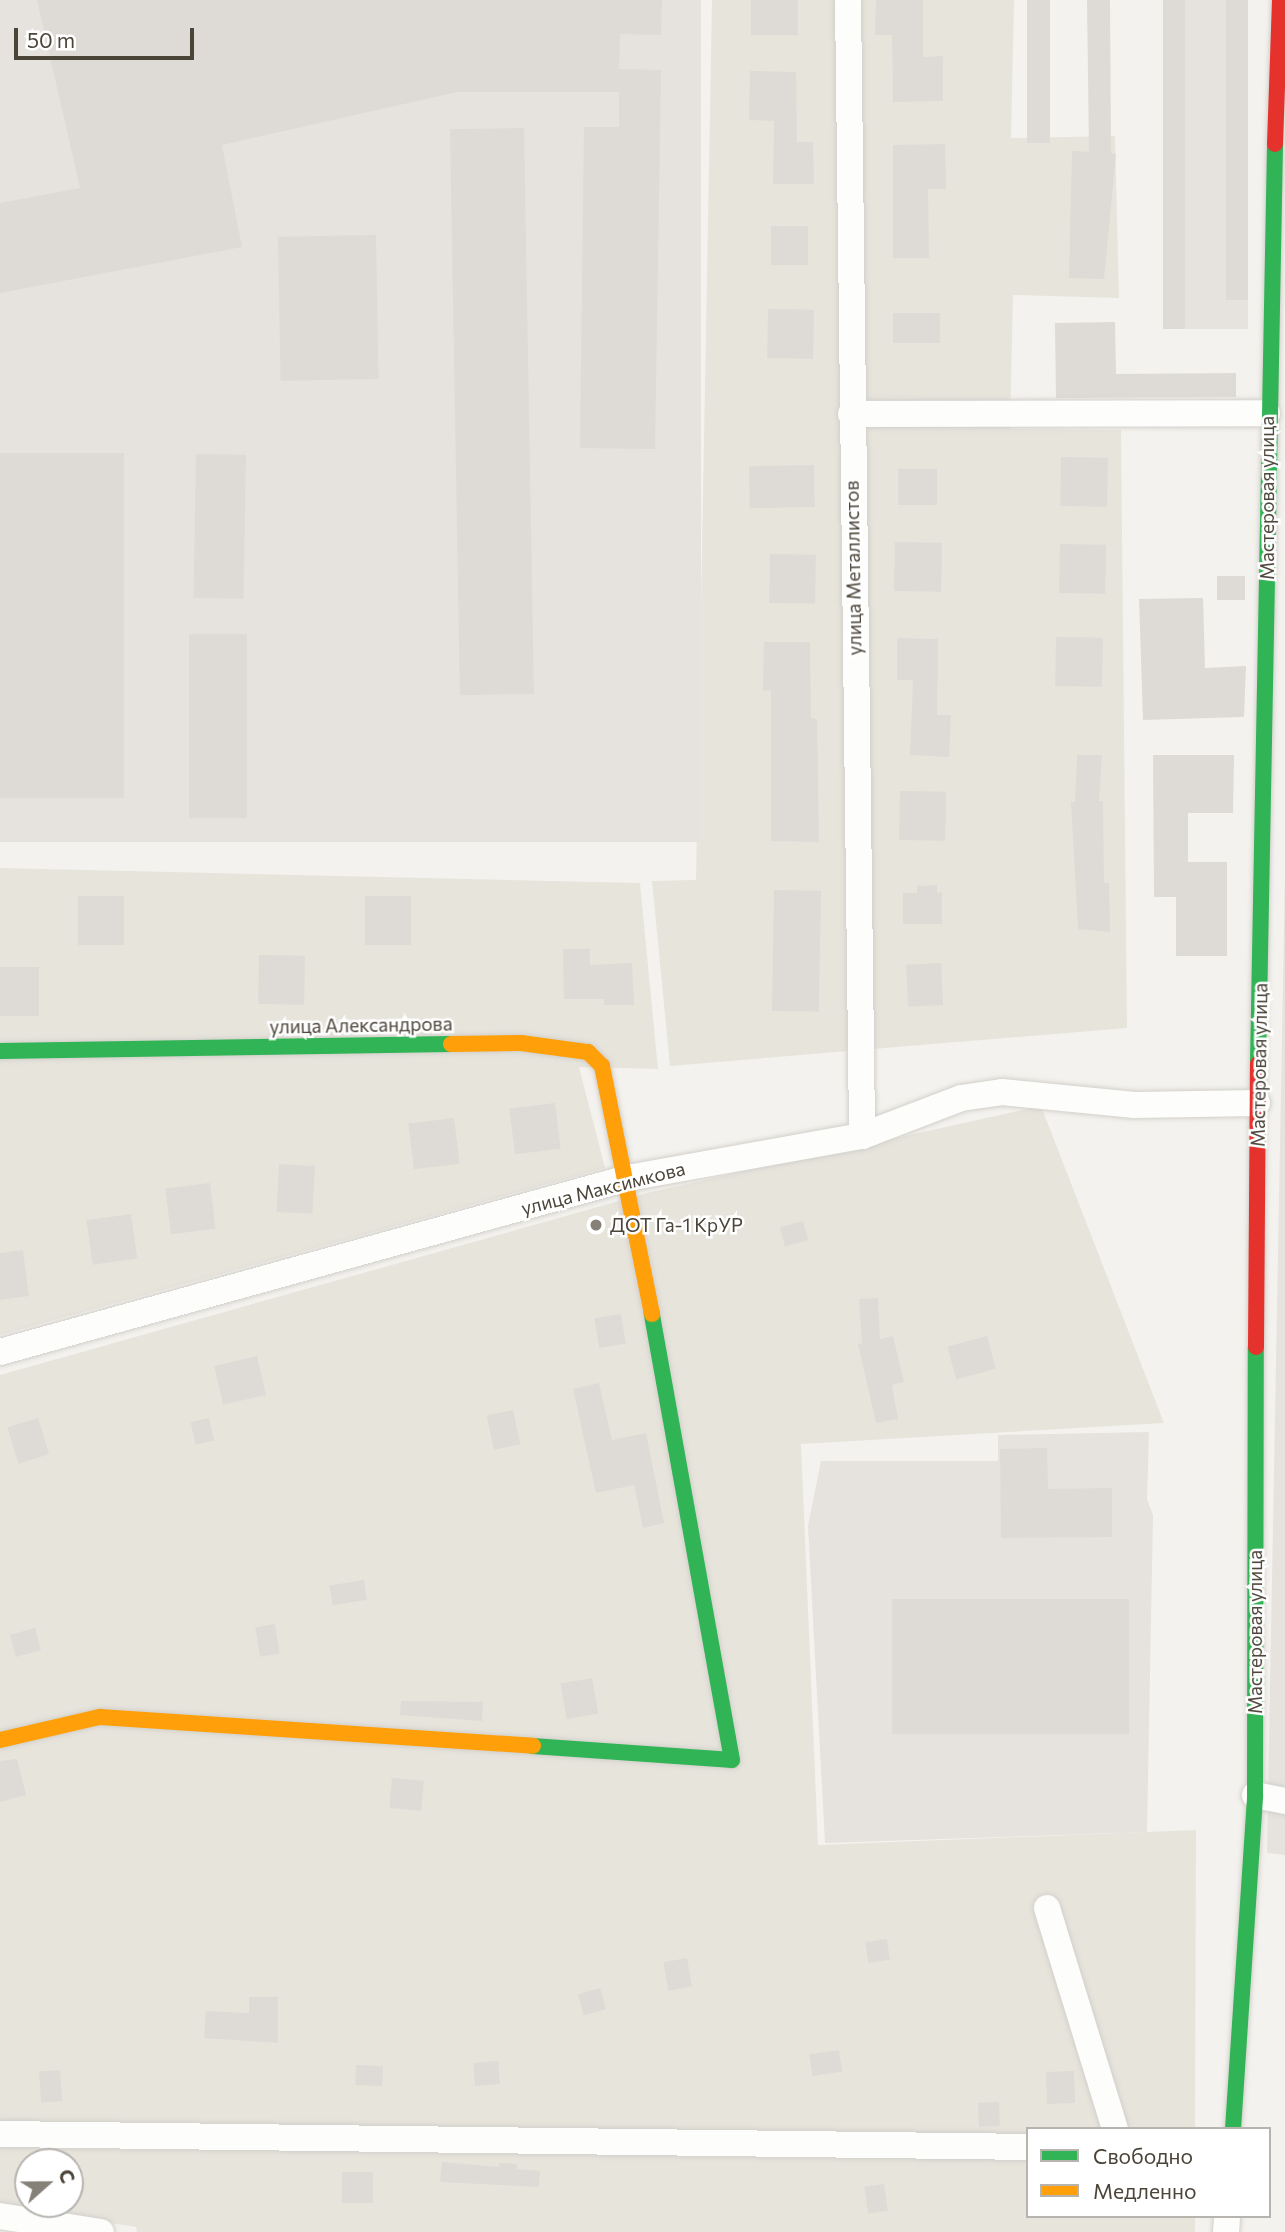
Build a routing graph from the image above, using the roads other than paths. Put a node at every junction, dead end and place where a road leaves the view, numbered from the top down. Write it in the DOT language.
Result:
graph roads {
  1 [pos="848,0"];
  2 [pos="1280,0"];
  3 [pos="1267,413"];
  4 [pos="851,414"];
  5 [pos="1276,650"];
  6 [pos="0,1051"];
  7 [pos="1257,1102"];
  8 [pos="862,1136"];
  9 [pos="628,1178"];
  10 [pos="0,1352"];
  11 [pos="0,1740"];
  12 [pos="1255,1795"];
  13 [pos="1285,1801"];
  14 [pos="1047,1908"];
  15 [pos="1114,2127"];
  16 [pos="1233,2127"];
  17 [pos="0,2134"];
  18 [pos="1026,2147"];
  19 [pos="0,2216"];
  20 [pos="102,2232"];
  1 -- 4 [label="street, улица Металлистов"];
  2 -- 3 [label="street, Мастеровая улица"];
  3 -- 4 [label="street"];
  3 -- 5 [label="street, Мастеровая улица"];
  4 -- 8 [label="street, улица Металлистов"];
  5 -- 7 [label="street, Мастеровая улица"];
  6 -- 9 [label="street, улица Александрова"];
  7 -- 8 [label="street, улица Максимкова"];
  7 -- 12 [label="street, Мастеровая улица"];
  8 -- 9 [label="street, улица Максимкова"];
  9 -- 10 [label="street, улица Максимкова"];
  9 -- 11 [label="street, улица Александрова"];
  12 -- 13 [label="street"];
  12 -- 16 [label="street, Мастеровая улица"];
  14 -- 15 [label="street"];
  17 -- 18 [label="street"];
  19 -- 20 [label="street"];
}
